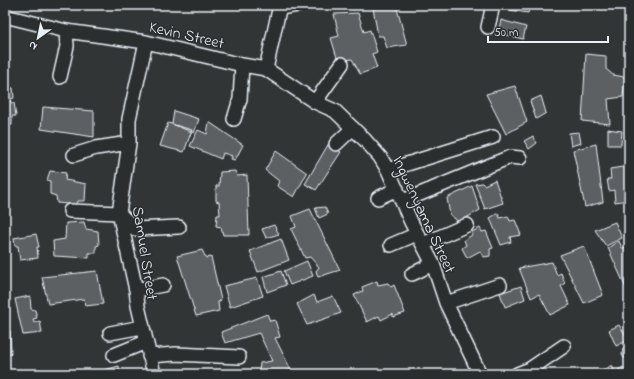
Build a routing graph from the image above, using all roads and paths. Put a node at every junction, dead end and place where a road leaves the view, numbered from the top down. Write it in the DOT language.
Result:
graph roads {
  1 [pos="298,5"];
  2 [pos="493,5"];
  3 [pos="280,6"];
  4 [pos="5,16"];
  5 [pos="488,27"];
  6 [pos="66,31"];
  7 [pos="146,42"];
  8 [pos="342,64"];
  9 [pos="242,65"];
  10 [pos="266,69"];
  11 [pos="60,77"];
  12 [pos="314,102"];
  13 [pos="234,119"];
  14 [pos="353,128"];
  15 [pos="493,137"];
  16 [pos="129,143"];
  17 [pos="336,144"];
  18 [pos="74,155"];
  19 [pos="520,158"];
  20 [pos="388,170"];
  21 [pos="397,189"];
  22 [pos="378,198"];
  23 [pos="403,201"];
  24 [pos="70,211"];
  25 [pos="119,213"];
  26 [pos="467,225"];
  27 [pos="179,227"];
  28 [pos="420,239"];
  29 [pos="391,245"];
  30 [pos="433,264"];
  31 [pos="412,274"];
  32 [pos="163,285"];
  33 [pos="500,285"];
  34 [pos="136,290"];
  35 [pos="446,302"];
  36 [pos="142,327"];
  37 [pos="110,332"];
  38 [pos="146,342"];
  39 [pos="564,346"];
  40 [pos="114,355"];
  41 [pos="149,356"];
  42 [pos="239,357"];
  43 [pos="154,374"];
  44 [pos="480,374"];
  45 [pos="517,374"];
  1 -- 3 [label="street"];
  2 -- 5 [label="street"];
  3 -- 10 [label="street"];
  4 -- 6 [label="street, Kevin Street"];
  6 -- 7 [label="street, Kevin Street"];
  6 -- 11 [label="street"];
  7 -- 9 [label="street, Kevin Street"];
  7 -- 16 [label="street, Samuel Street"];
  8 -- 12 [label="street"];
  9 -- 10 [label="street, Kevin Street"];
  9 -- 13 [label="street"];
  10 -- 12 [label="street, Ingwenyama Street"];
  12 -- 14 [label="street, Ingwenyama Street"];
  14 -- 17 [label="street"];
  14 -- 20 [label="street, Ingwenyama Street"];
  15 -- 20 [label="street"];
  16 -- 18 [label="street"];
  16 -- 25 [label="street, Samuel Street"];
  19 -- 23 [label="street"];
  20 -- 21 [label="street, Ingwenyama Street"];
  21 -- 22 [label="street"];
  21 -- 23 [label="street, Ingwenyama Street"];
  23 -- 28 [label="street, Ingwenyama Street"];
  24 -- 25 [label="street"];
  25 -- 27 [label="street"];
  25 -- 34 [label="street, Samuel Street"];
  26 -- 28 [label="street"];
  28 -- 29 [label="street"];
  28 -- 30 [label="street, Ingwenyama Street"];
  30 -- 31 [label="street"];
  30 -- 35 [label="street, Ingwenyama Street"];
  32 -- 34 [label="street"];
  33 -- 35 [label="street"];
  34 -- 36 [label="street, Samuel Street"];
  35 -- 44 [label="street, Ingwenyama Street"];
  36 -- 37 [label="street"];
  36 -- 38 [label="street, Samuel Street"];
  38 -- 40 [label="street"];
  38 -- 41 [label="street, Samuel Street"];
  39 -- 45 [label="street"];
  41 -- 42 [label="street"];
  41 -- 43 [label="street, Samuel Street"];
}
